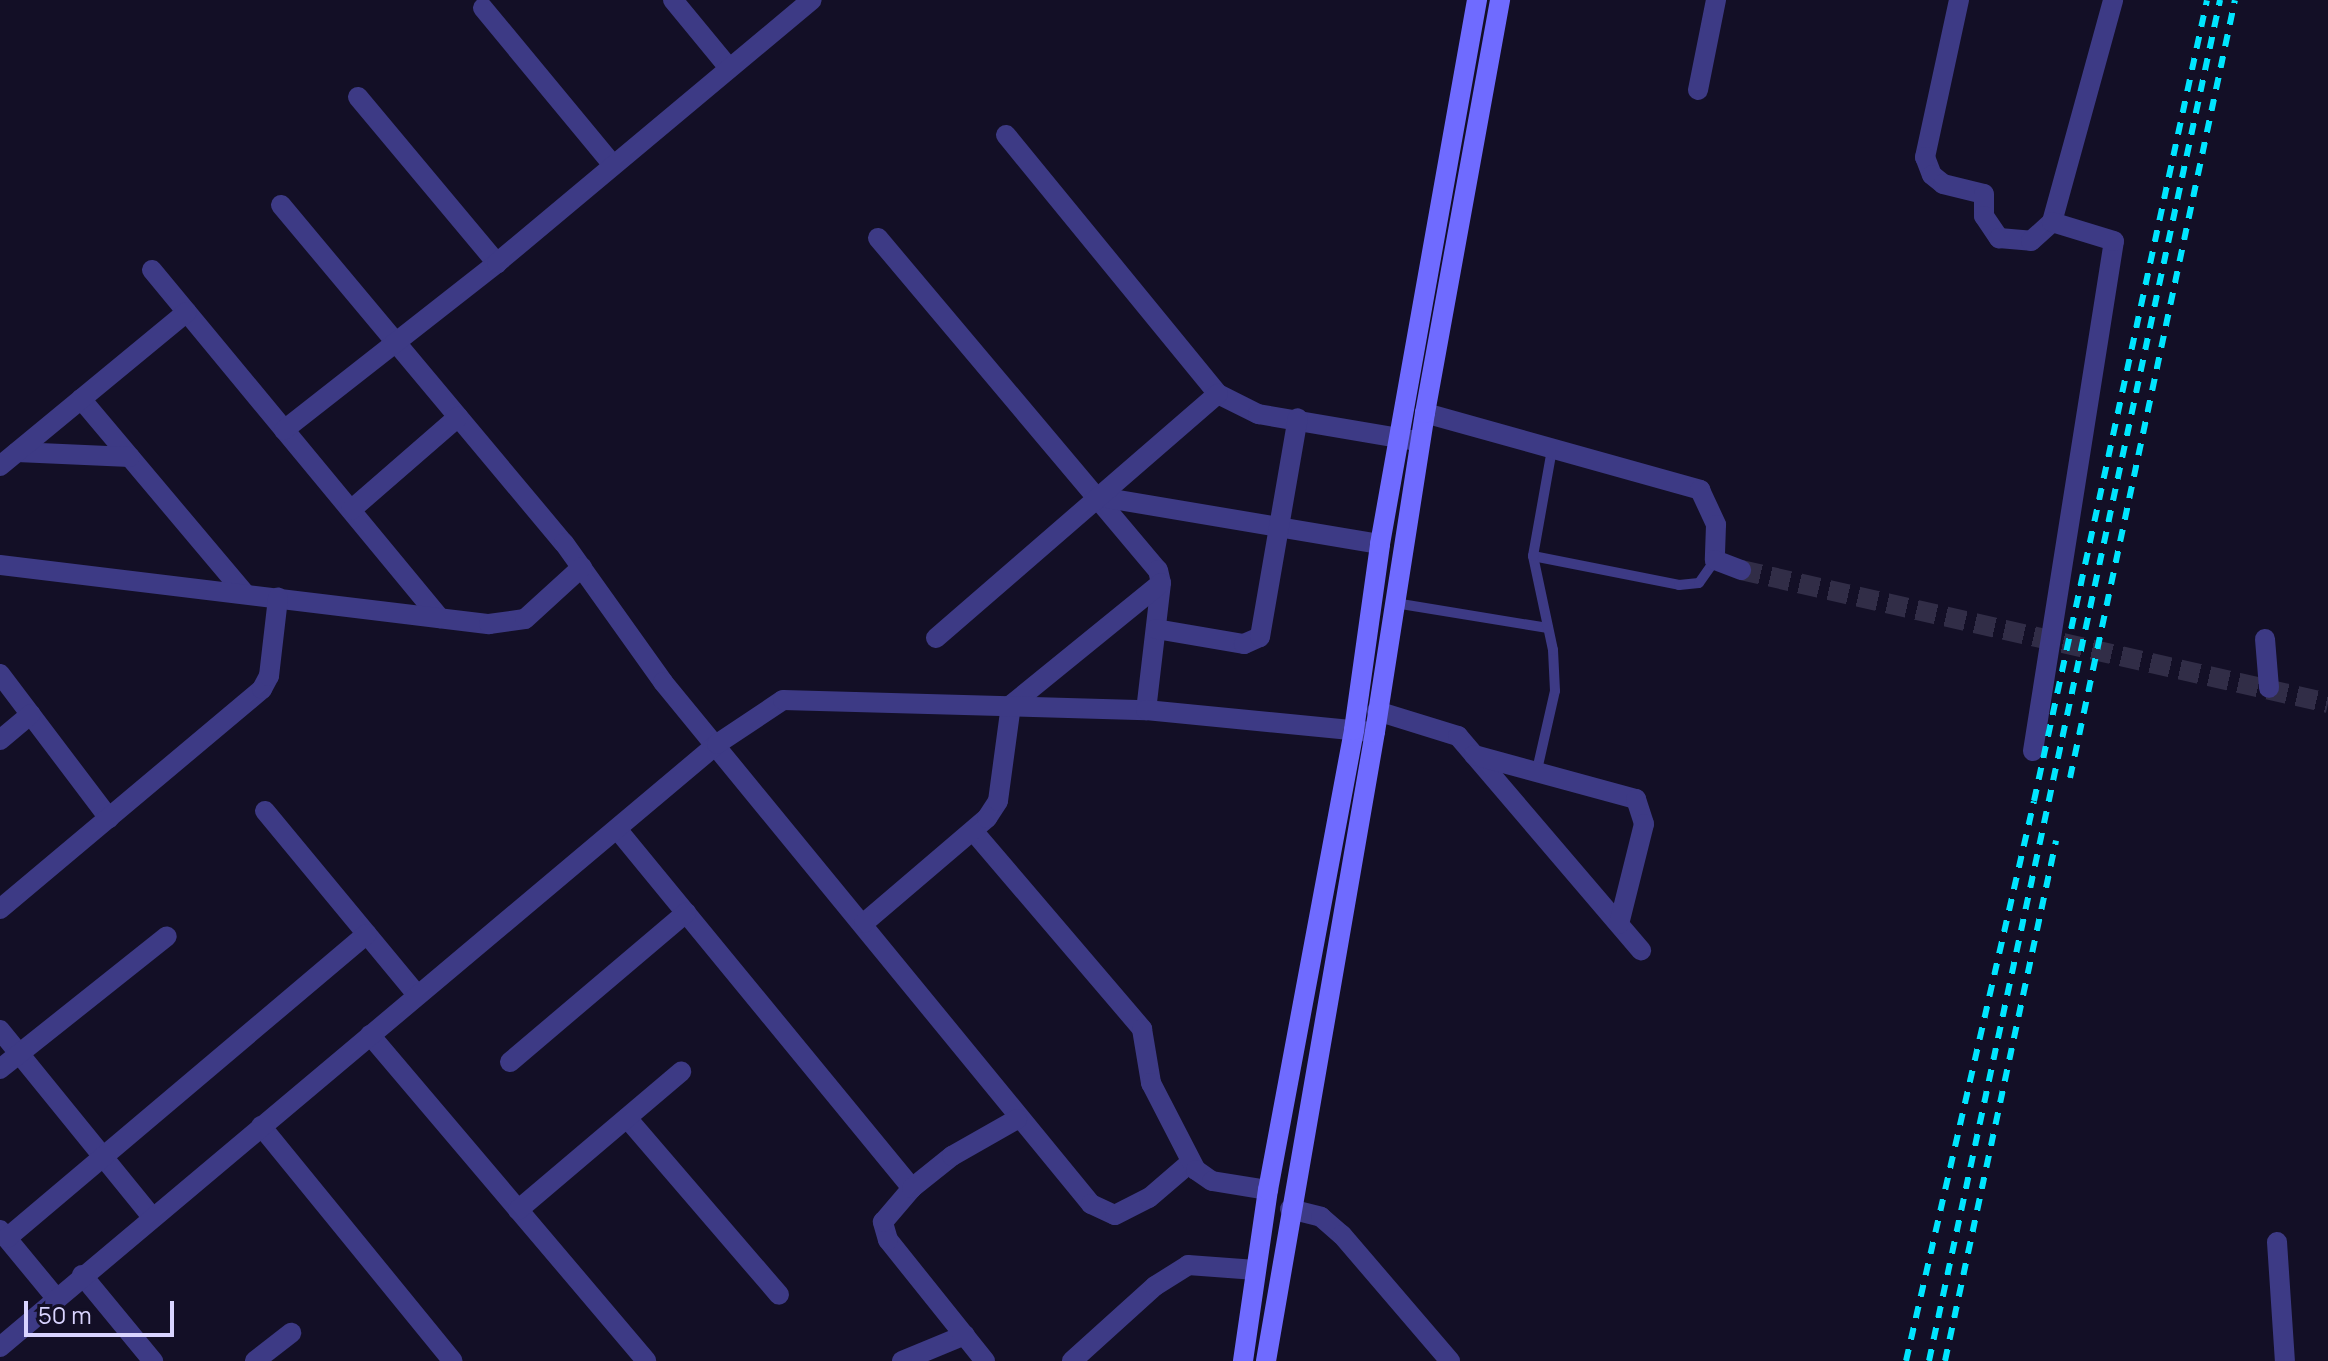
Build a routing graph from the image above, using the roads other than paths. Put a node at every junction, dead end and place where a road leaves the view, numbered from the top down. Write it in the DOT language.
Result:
graph roads {
  1 [pos="673,0"];
  2 [pos="811,0"];
  3 [pos="1477,0"];
  4 [pos="1500,0"];
  5 [pos="1716,0"];
  6 [pos="1959,0"];
  7 [pos="2113,0"];
  8 [pos="483,8"];
  9 [pos="729,68"];
  10 [pos="1698,90"];
  11 [pos="358,97"];
  12 [pos="1006,135"];
  13 [pos="612,164"];
  14 [pos="281,205"];
  15 [pos="2052,222"];
  16 [pos="878,238"];
  17 [pos="497,263"];
  18 [pos="152,270"];
  19 [pos="187,312"];
  20 [pos="396,343"];
  21 [pos="1218,394"];
  22 [pos="81,399"];
  23 [pos="1425,413"];
  24 [pos="458,417"];
  25 [pos="1298,418"];
  26 [pos="284,430"];
  27 [pos="1399,438"];
  28 [pos="1420,442"];
  29 [pos="1552,449"];
  30 [pos="17,452"];
  31 [pos="130,457"];
  32 [pos="0,466"];
  33 [pos="1101,497"];
  34 [pos="351,510"];
  35 [pos="1281,526"];
  36 [pos="1380,544"];
  37 [pos="1533,556"];
  38 [pos="1715,560"];
  39 [pos="0,565"];
  40 [pos="582,567"];
  41 [pos="1741,570"];
  42 [pos="1161,583"];
  43 [pos="245,594"];
  44 [pos="278,598"];
  45 [pos="1395,603"];
  46 [pos="440,618"];
  47 [pos="1548,628"];
  48 [pos="1156,629"];
  49 [pos="936,638"];
  50 [pos="2265,639"];
  51 [pos="0,674"];
  52 [pos="2269,688"];
  53 [pos="1011,705"];
  54 [pos="1146,710"];
  55 [pos="1377,711"];
  56 [pos="31,714"];
  57 [pos="1354,730"];
  58 [pos="1375,732"];
  59 [pos="0,740"];
  60 [pos="717,744"];
  61 [pos="2033,751"];
  62 [pos="1474,755"];
  63 [pos="1537,770"];
  64 [pos="265,811"];
  65 [pos="109,818"];
  66 [pos="617,829"];
  67 [pos="974,832"];
  68 [pos="0,909"];
  69 [pos="686,913"];
  70 [pos="864,923"];
  71 [pos="1619,924"];
  72 [pos="367,934"];
  73 [pos="167,936"];
  74 [pos="1641,950"];
  75 [pos="417,995"];
  76 [pos="0,1030"];
  77 [pos="370,1035"];
  78 [pos="19,1054"];
  79 [pos="510,1062"];
  80 [pos="0,1069"];
  81 [pos="681,1072"];
  82 [pos="627,1118"];
  83 [pos="1017,1119"];
  84 [pos="261,1126"];
  85 [pos="103,1159"];
  86 [pos="1191,1162"];
  87 [pos="912,1188"];
  88 [pos="1268,1190"];
  89 [pos="1290,1209"];
  90 [pos="518,1210"];
  91 [pos="152,1217"];
  92 [pos="3,1234"];
  93 [pos="2277,1242"];
  94 [pos="1256,1270"];
  95 [pos="82,1275"];
  96 [pos="779,1295"];
  97 [pos="56,1298"];
  98 [pos="291,1333"];
  99 [pos="965,1335"];
  100 [pos="0,1347"];
  101 [pos="153,1361"];
  102 [pos="255,1361"];
  103 [pos="453,1361"];
  104 [pos="646,1361"];
  105 [pos="902,1361"];
  106 [pos="985,1361"];
  107 [pos="1072,1361"];
  108 [pos="1243,1361"];
  109 [pos="1266,1361"];
  110 [pos="1450,1361"];
  111 [pos="2285,1361"];
  1 -- 9 [label="street"];
  2 -- 9 [label="street"];
  3 -- 27 [label="street"];
  4 -- 23 [label="street"];
  5 -- 10 [label="street"];
  6 -- 15 [label="street"];
  7 -- 15 [label="street"];
  8 -- 13 [label="street"];
  9 -- 13 [label="street"];
  11 -- 17 [label="street"];
  12 -- 21 [label="street"];
  13 -- 17 [label="street"];
  14 -- 20 [label="street"];
  15 -- 61 [label="street"];
  16 -- 33 [label="street"];
  17 -- 20 [label="street"];
  18 -- 19 [label="street"];
  19 -- 22 [label="street"];
  19 -- 26 [label="street"];
  20 -- 24 [label="street"];
  20 -- 26 [label="street"];
  21 -- 25 [label="street"];
  21 -- 33 [label="street"];
  22 -- 30 [label="street"];
  22 -- 31 [label="street"];
  23 -- 28 [label="street"];
  23 -- 29 [label="street"];
  24 -- 34 [label="street"];
  24 -- 40 [label="street"];
  25 -- 27 [label="street"];
  25 -- 35 [label="street"];
  26 -- 34 [label="street"];
  27 -- 28 [label="street"];
  27 -- 36 [label="street"];
  28 -- 45 [label="street"];
  29 -- 37 [label="lane"];
  29 -- 38 [label="street"];
  30 -- 31 [label="street"];
  30 -- 32 [label="street"];
  31 -- 43 [label="street"];
  33 -- 35 [label="street"];
  33 -- 42 [label="street"];
  33 -- 49 [label="street"];
  34 -- 46 [label="street"];
  35 -- 36 [label="street"];
  35 -- 48 [label="street"];
  36 -- 57 [label="street"];
  37 -- 38 [label="lane"];
  37 -- 47 [label="lane"];
  38 -- 41 [label="street"];
  39 -- 43 [label="street"];
  40 -- 46 [label="street"];
  40 -- 60 [label="street"];
  42 -- 48 [label="street"];
  42 -- 53 [label="street"];
  43 -- 44 [label="street"];
  44 -- 46 [label="street"];
  44 -- 65 [label="street"];
  45 -- 47 [label="lane"];
  45 -- 55 [label="street"];
  47 -- 63 [label="lane"];
  48 -- 54 [label="street"];
  50 -- 52 [label="street"];
  51 -- 56 [label="street"];
  53 -- 54 [label="street"];
  53 -- 60 [label="street"];
  53 -- 67 [label="street"];
  54 -- 57 [label="street"];
  55 -- 58 [label="street"];
  55 -- 62 [label="street"];
  56 -- 59 [label="street"];
  56 -- 65 [label="street"];
  57 -- 58 [label="street"];
  57 -- 88 [label="street"];
  58 -- 89 [label="street"];
  60 -- 66 [label="street"];
  60 -- 70 [label="street"];
  62 -- 63 [label="street"];
  62 -- 71 [label="street"];
  63 -- 71 [label="street"];
  64 -- 72 [label="street"];
  65 -- 68 [label="street"];
  66 -- 69 [label="street"];
  66 -- 75 [label="street"];
  67 -- 70 [label="street"];
  67 -- 86 [label="street"];
  69 -- 79 [label="street"];
  69 -- 87 [label="street"];
  70 -- 83 [label="street"];
  71 -- 74 [label="street"];
  72 -- 75 [label="street"];
  72 -- 85 [label="street"];
  73 -- 78 [label="street"];
  75 -- 77 [label="street"];
  76 -- 78 [label="street"];
  77 -- 84 [label="street"];
  77 -- 90 [label="street"];
  78 -- 80 [label="street"];
  78 -- 85 [label="street"];
  81 -- 82 [label="street"];
  82 -- 90 [label="street"];
  82 -- 96 [label="street"];
  83 -- 86 [label="street"];
  83 -- 87 [label="street"];
  84 -- 91 [label="street"];
  84 -- 103 [label="street"];
  85 -- 91 [label="street"];
  85 -- 92 [label="street"];
  86 -- 88 [label="street"];
  87 -- 99 [label="street"];
  88 -- 94 [label="street"];
  89 -- 109 [label="street"];
  89 -- 110 [label="street"];
  90 -- 104 [label="street"];
  91 -- 95 [label="street"];
  92 -- 97 [label="street"];
  93 -- 111 [label="street"];
  94 -- 107 [label="street"];
  94 -- 108 [label="street"];
  95 -- 97 [label="street"];
  95 -- 101 [label="street"];
  97 -- 100 [label="street"];
  98 -- 102 [label="street"];
  99 -- 105 [label="street"];
  99 -- 106 [label="street"];
}
